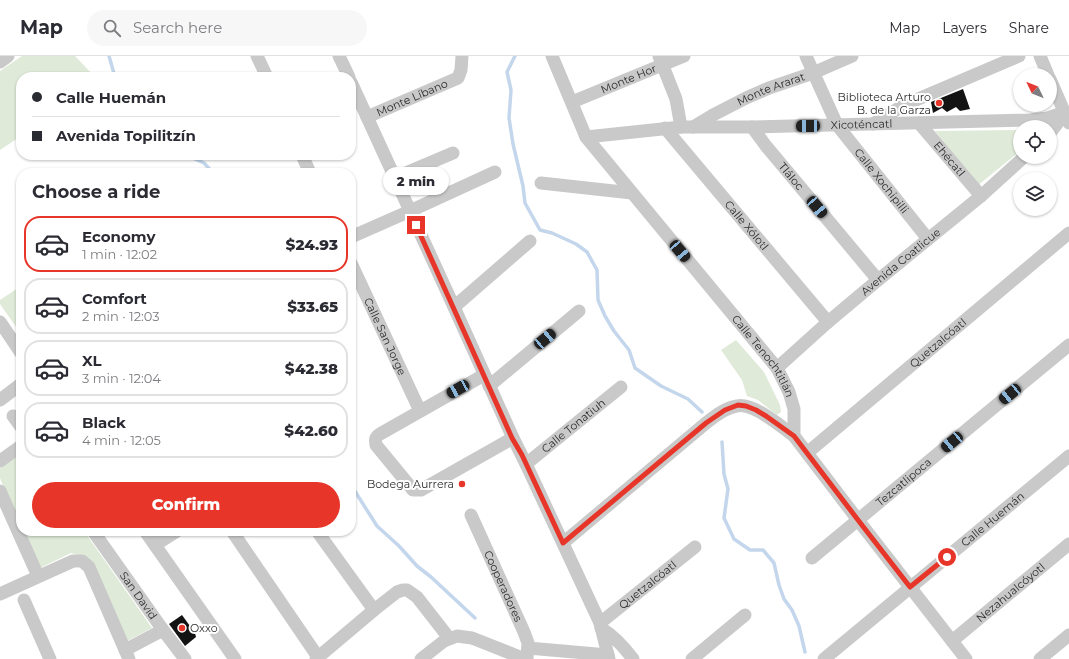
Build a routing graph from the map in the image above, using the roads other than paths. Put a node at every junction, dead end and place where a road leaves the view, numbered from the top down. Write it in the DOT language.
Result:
graph roads {
  1 [pos="8,56"];
  2 [pos="257,56"];
  3 [pos="462,56"];
  4 [pos="552,56"];
  5 [pos="684,56"];
  6 [pos="806,56"];
  7 [pos="852,56"];
  8 [pos="1019,56"];
  9 [pos="1040,56"];
  10 [pos="341,57"];
  11 [pos="661,61"];
  12 [pos="0,62"];
  13 [pos="1045,68"];
  14 [pos="265,72"];
  15 [pos="347,72"];
  16 [pos="813,73"];
  17 [pos="356,93"];
  18 [pos="1057,94"];
  19 [pos="572,102"];
  20 [pos="1068,115"];
  21 [pos="367,117"];
  22 [pos="918,123"];
  23 [pos="837,125"];
  24 [pos="872,125"];
  25 [pos="1057,126"];
  26 [pos="687,127"];
  27 [pos="752,127"];
  28 [pos="665,128"];
  29 [pos="586,137"];
  30 [pos="453,153"];
  31 [pos="1016,164"];
  32 [pos="495,172"];
  33 [pos="394,178"];
  34 [pos="541,183"];
  35 [pos="632,193"];
  36 [pos="981,196"];
  37 [pos="410,211"];
  38 [pos="1069,233"];
  39 [pos="356,235"];
  40 [pos="928,239"];
  41 [pos="530,241"];
  42 [pos="356,274"];
  43 [pos="878,280"];
  44 [pos="454,306"];
  45 [pos="579,310"];
  46 [pos="0,322"];
  47 [pos="828,322"];
  48 [pos="1069,345"];
  49 [pos="16,346"];
  50 [pos="777,368"];
  51 [pos="486,380"];
  52 [pos="16,387"];
  53 [pos="621,387"];
  54 [pos="1,396"];
  55 [pos="420,411"];
  56 [pos="13,416"];
  57 [pos="16,420"];
  58 [pos="794,436"];
  59 [pos="512,438"];
  60 [pos="16,450"];
  61 [pos="807,453"];
  62 [pos="1069,456"];
  63 [pos="0,461"];
  64 [pos="526,464"];
  65 [pos="0,491"];
  66 [pos="470,515"];
  67 [pos="858,520"];
  68 [pos="16,527"];
  69 [pos="20,536"];
  70 [pos="97,536"];
  71 [pos="149,536"];
  72 [pos="168,536"];
  73 [pos="235,536"];
  74 [pos="321,536"];
  75 [pos="563,543"];
  76 [pos="1069,544"];
  77 [pos="155,545"];
  78 [pos="695,547"];
  79 [pos="812,558"];
  80 [pos="38,576"];
  81 [pos="910,587"];
  82 [pos="0,594"];
  83 [pos="24,600"];
  84 [pos="374,610"];
  85 [pos="745,615"];
  86 [pos="600,625"];
  87 [pos="163,630"];
  88 [pos="1069,635"];
  89 [pos="449,638"];
  90 [pos="952,641"];
  91 [pos="127,655"];
  92 [pos="526,655"];
  93 [pos="608,657"];
  94 [pos="317,658"];
  95 [pos="50,659"];
  96 [pos="186,659"];
  97 [pos="235,659"];
  98 [pos="421,659"];
  99 [pos="634,659"];
  100 [pos="692,659"];
  101 [pos="824,659"];
  102 [pos="966,659"];
  103 [pos="1040,659"];
  1 -- 12 [label="street"];
  2 -- 14 [label="street"];
  3 -- 21 [label="street, Monte Líbano"];
  4 -- 19 [label="street, Calle Tenochtitlán"];
  5 -- 11 [label="street, Monte Hor"];
  6 -- 16 [label="street, Calle Xochipilli"];
  7 -- 16 [label="street, Monte Ararat"];
  8 -- 24 [label="street"];
  9 -- 13 [label="street"];
  10 -- 15 [label="street"];
  11 -- 19 [label="street, Monte Hor"];
  11 -- 26 [label="street"];
  16 -- 23 [label="street, Calle Xochipilli"];
  16 -- 26 [label="street, Monte Ararat"];
  17 -- 21 [label="street"];
  18 -- 20 [label="street"];
  19 -- 29 [label="street, Calle Tenochtitlán"];
  20 -- 22 [label="street, Xicoténcatl"];
  20 -- 25 [label="street"];
  21 -- 33 [label="street"];
  22 -- 24 [label="street, Xicoténcatl"];
  22 -- 36 [label="street, Ehécatl"];
  23 -- 24 [label="street, Xicoténcatl"];
  23 -- 27 [label="street, Xicoténcatl"];
  23 -- 40 [label="street, Calle Xochipilli"];
  26 -- 27 [label="street, Xicoténcatl"];
  26 -- 28 [label="street, Xicoténcatl"];
  27 -- 43 [label="street, Tláloc"];
  28 -- 29 [label="street, Xicoténcatl"];
  28 -- 47 [label="street, Calle Xólotl"];
  29 -- 35 [label="street, Calle Tenochtitlán"];
  30 -- 33 [label="street"];
  31 -- 36 [label="street, Avenida Coatlicue"];
  32 -- 37 [label="street"];
  33 -- 37 [label="street"];
  34 -- 35 [label="street"];
  35 -- 50 [label="street, Calle Tenochtitlán"];
  36 -- 40 [label="street, Avenida Coatlicue"];
  37 -- 39 [label="street"];
  37 -- 44 [label="street"];
  38 -- 61 [label="street, Quetzalcóatl"];
  40 -- 43 [label="street, Avenida Coatlicue"];
  41 -- 44 [label="street"];
  42 -- 55 [label="street, Calle San Jorge"];
  43 -- 47 [label="street, Avenida Coatlicue"];
  44 -- 51 [label="street"];
  45 -- 51 [label="street"];
  46 -- 49 [label="street"];
  47 -- 50 [label="street, Avenida Coatlicue"];
  48 -- 67 [label="street, Tezcatlipoca"];
  50 -- 58 [label="street, Calle Tenochtitlán"];
  51 -- 55 [label="street"];
  51 -- 59 [label="street"];
  52 -- 54 [label="street"];
  53 -- 64 [label="street, Calle Tonatiuh"];
  55 -- 59 [label="street"];
  56 -- 57 [label="street"];
  58 -- 61 [label="street"];
  58 -- 75 [label="street"];
  59 -- 64 [label="street"];
  60 -- 63 [label="street"];
  61 -- 67 [label="street"];
  62 -- 81 [label="street, Calle Huemán"];
  64 -- 75 [label="street"];
  65 -- 68 [label="street"];
  66 -- 92 [label="street, Cooperadores"];
  67 -- 79 [label="street, Tezcatlipoca"];
  67 -- 81 [label="street"];
  69 -- 80 [label="street"];
  70 -- 87 [label="street, San David"];
  71 -- 77 [label="street"];
  72 -- 77 [label="street"];
  73 -- 94 [label="street"];
  74 -- 84 [label="street"];
  75 -- 86 [label="street"];
  76 -- 90 [label="street, Nezahualcóyotl"];
  77 -- 97 [label="street"];
  78 -- 86 [label="street, Quetzalcóatl"];
  80 -- 82 [label="street"];
  80 -- 91 [label="street"];
  81 -- 90 [label="street"];
  81 -- 101 [label="street, Calle Huemán"];
  83 -- 95 [label="street"];
  84 -- 89 [label="street"];
  84 -- 94 [label="street"];
  85 -- 100 [label="street"];
  86 -- 93 [label="street"];
  86 -- 99 [label="street"];
  87 -- 91 [label="street"];
  87 -- 96 [label="street, San David"];
  88 -- 103 [label="street"];
  89 -- 92 [label="street"];
  89 -- 98 [label="street"];
  90 -- 102 [label="street"];
  92 -- 93 [label="street"];
}
